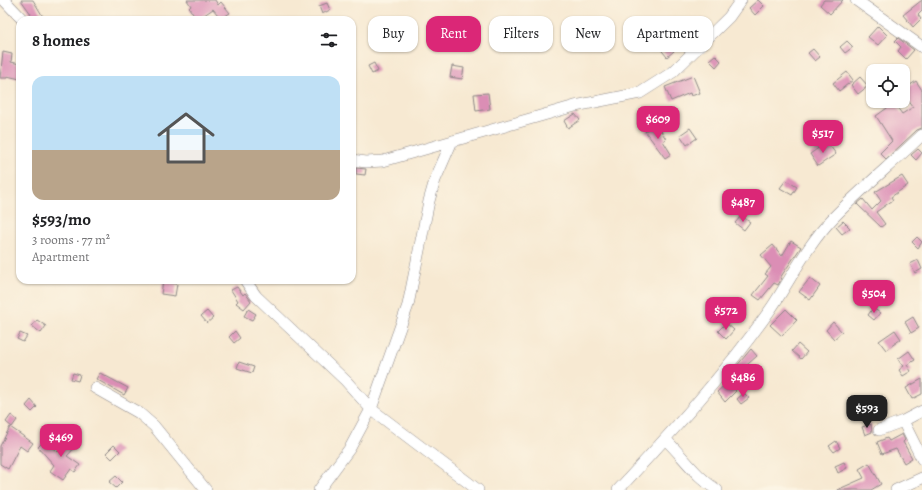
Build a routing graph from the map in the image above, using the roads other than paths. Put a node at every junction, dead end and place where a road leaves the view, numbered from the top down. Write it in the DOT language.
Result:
graph roads {
  1 [pos="4,0"];
  2 [pos="741,0"];
  3 [pos="856,0"];
  4 [pos="19,16"];
  5 [pos="922,47"];
  6 [pos="922,135"];
  7 [pos="452,141"];
  8 [pos="356,161"];
  9 [pos="248,284"];
  10 [pos="95,388"];
  11 [pos="371,409"];
  12 [pos="922,411"];
  13 [pos="903,421"];
  14 [pos="879,430"];
  15 [pos="665,439"];
  16 [pos="922,460"];
  17 [pos="922,478"];
  18 [pos="206,490"];
  19 [pos="319,490"];
  20 [pos="478,490"];
  21 [pos="618,490"];
  22 [pos="717,490"];
  23 [pos="896,490"];
  1 -- 4 [label="street"];
  2 -- 7 [label="street"];
  3 -- 5 [label="street"];
  6 -- 15 [label="street"];
  7 -- 8 [label="street"];
  7 -- 11 [label="street"];
  9 -- 11 [label="street"];
  10 -- 18 [label="street"];
  11 -- 19 [label="street"];
  11 -- 20 [label="street"];
  12 -- 13 [label="street"];
  13 -- 14 [label="street"];
  13 -- 16 [label="street"];
  15 -- 21 [label="street"];
  15 -- 22 [label="street"];
  17 -- 23 [label="street"];
}
